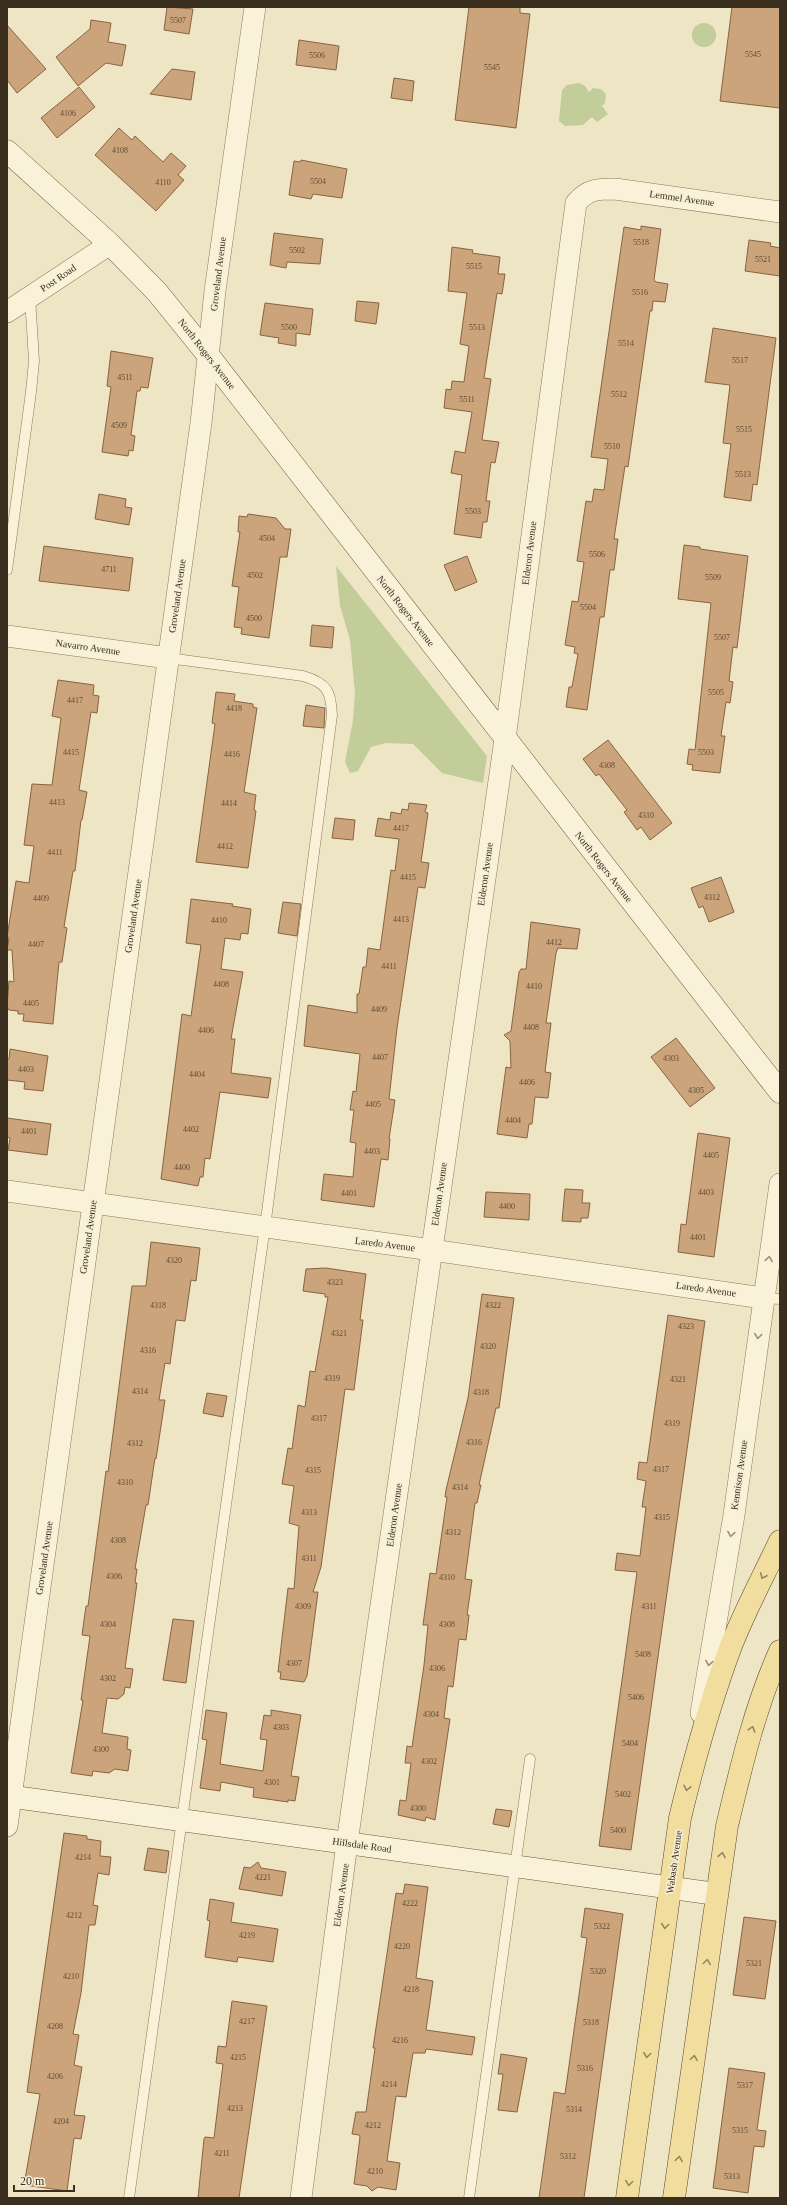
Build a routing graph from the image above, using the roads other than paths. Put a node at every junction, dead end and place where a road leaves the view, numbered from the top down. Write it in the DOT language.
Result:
graph roads {
  1 [pos="255,7"];
  2 [pos="7,151"];
  3 [pos="585,194"];
  4 [pos="780,212"];
  5 [pos="110,244"];
  6 [pos="30,297"];
  7 [pos="7,312"];
  8 [pos="208,355"];
  9 [pos="7,570"];
  10 [pos="7,636"];
  11 [pos="168,658"];
  12 [pos="505,739"];
  13 [pos="780,1092"];
  14 [pos="780,1184"];
  15 [pos="7,1191"];
  16 [pos="93,1202"];
  17 [pos="265,1228"];
  18 [pos="432,1250"];
  19 [pos="771,1299"];
  20 [pos="780,1541"];
  21 [pos="780,1651"];
  22 [pos="530,1759"];
  23 [pos="693,1765"];
  24 [pos="9,1796"];
  25 [pos="182,1821"];
  26 [pos="7,1826"];
  27 [pos="347,1843"];
  28 [pos="515,1866"];
  29 [pos="671,1887"];
  30 [pos="716,1894"];
  31 [pos="129,2198"];
  32 [pos="301,2198"];
  33 [pos="469,2198"];
  34 [pos="627,2198"];
  35 [pos="674,2198"];
  1 -- 8 [label="street, Groveland Avenue"];
  2 -- 5 [label="street, North Rogers Avenue"];
  3 -- 4 [label="street, Lemmel Avenue"];
  3 -- 12 [label="street, Elderon Avenue"];
  5 -- 6 [label="street, Post Road"];
  5 -- 8 [label="street, North Rogers Avenue"];
  6 -- 7 [label="street, Post Road"];
  6 -- 9 [label="lane"];
  8 -- 11 [label="street, Groveland Avenue"];
  8 -- 12 [label="street, North Rogers Avenue"];
  10 -- 11 [label="street, Navarro Avenue"];
  11 -- 16 [label="street, Groveland Avenue"];
  11 -- 17 [label="lane"];
  12 -- 13 [label="street, North Rogers Avenue"];
  12 -- 18 [label="street, Elderon Avenue"];
  19 -- 14 [label="street, Kennison Avenue, one-way"];
  15 -- 16 [label="street, Laredo Avenue"];
  16 -- 17 [label="street, Laredo Avenue"];
  16 -- 24 [label="street, Groveland Avenue"];
  17 -- 18 [label="street, Laredo Avenue"];
  17 -- 25 [label="lane"];
  18 -- 19 [label="street, Laredo Avenue"];
  18 -- 27 [label="street, Elderon Avenue"];
  19 -- 23 [label="street, Kennison Avenue, one-way"];
  20 -- 23 [label="main road, Wabash Avenue, one-way"];
  30 -- 21 [label="main road, one-way"];
  22 -- 28 [label="lane"];
  23 -- 29 [label="main road, Wabash Avenue, one-way"];
  24 -- 25 [label="street, Hillsdale Road"];
  24 -- 26 [label="street, Groveland Avenue"];
  25 -- 27 [label="street, Hillsdale Road"];
  25 -- 31 [label="lane"];
  27 -- 28 [label="street, Hillsdale Road"];
  27 -- 32 [label="street, Elderon Avenue"];
  28 -- 29 [label="street, Hillsdale Road"];
  28 -- 33 [label="lane"];
  29 -- 30 [label="street, Hillsdale Road"];
  29 -- 34 [label="main road, Wabash Avenue, one-way"];
  35 -- 30 [label="main road, one-way"];
}
